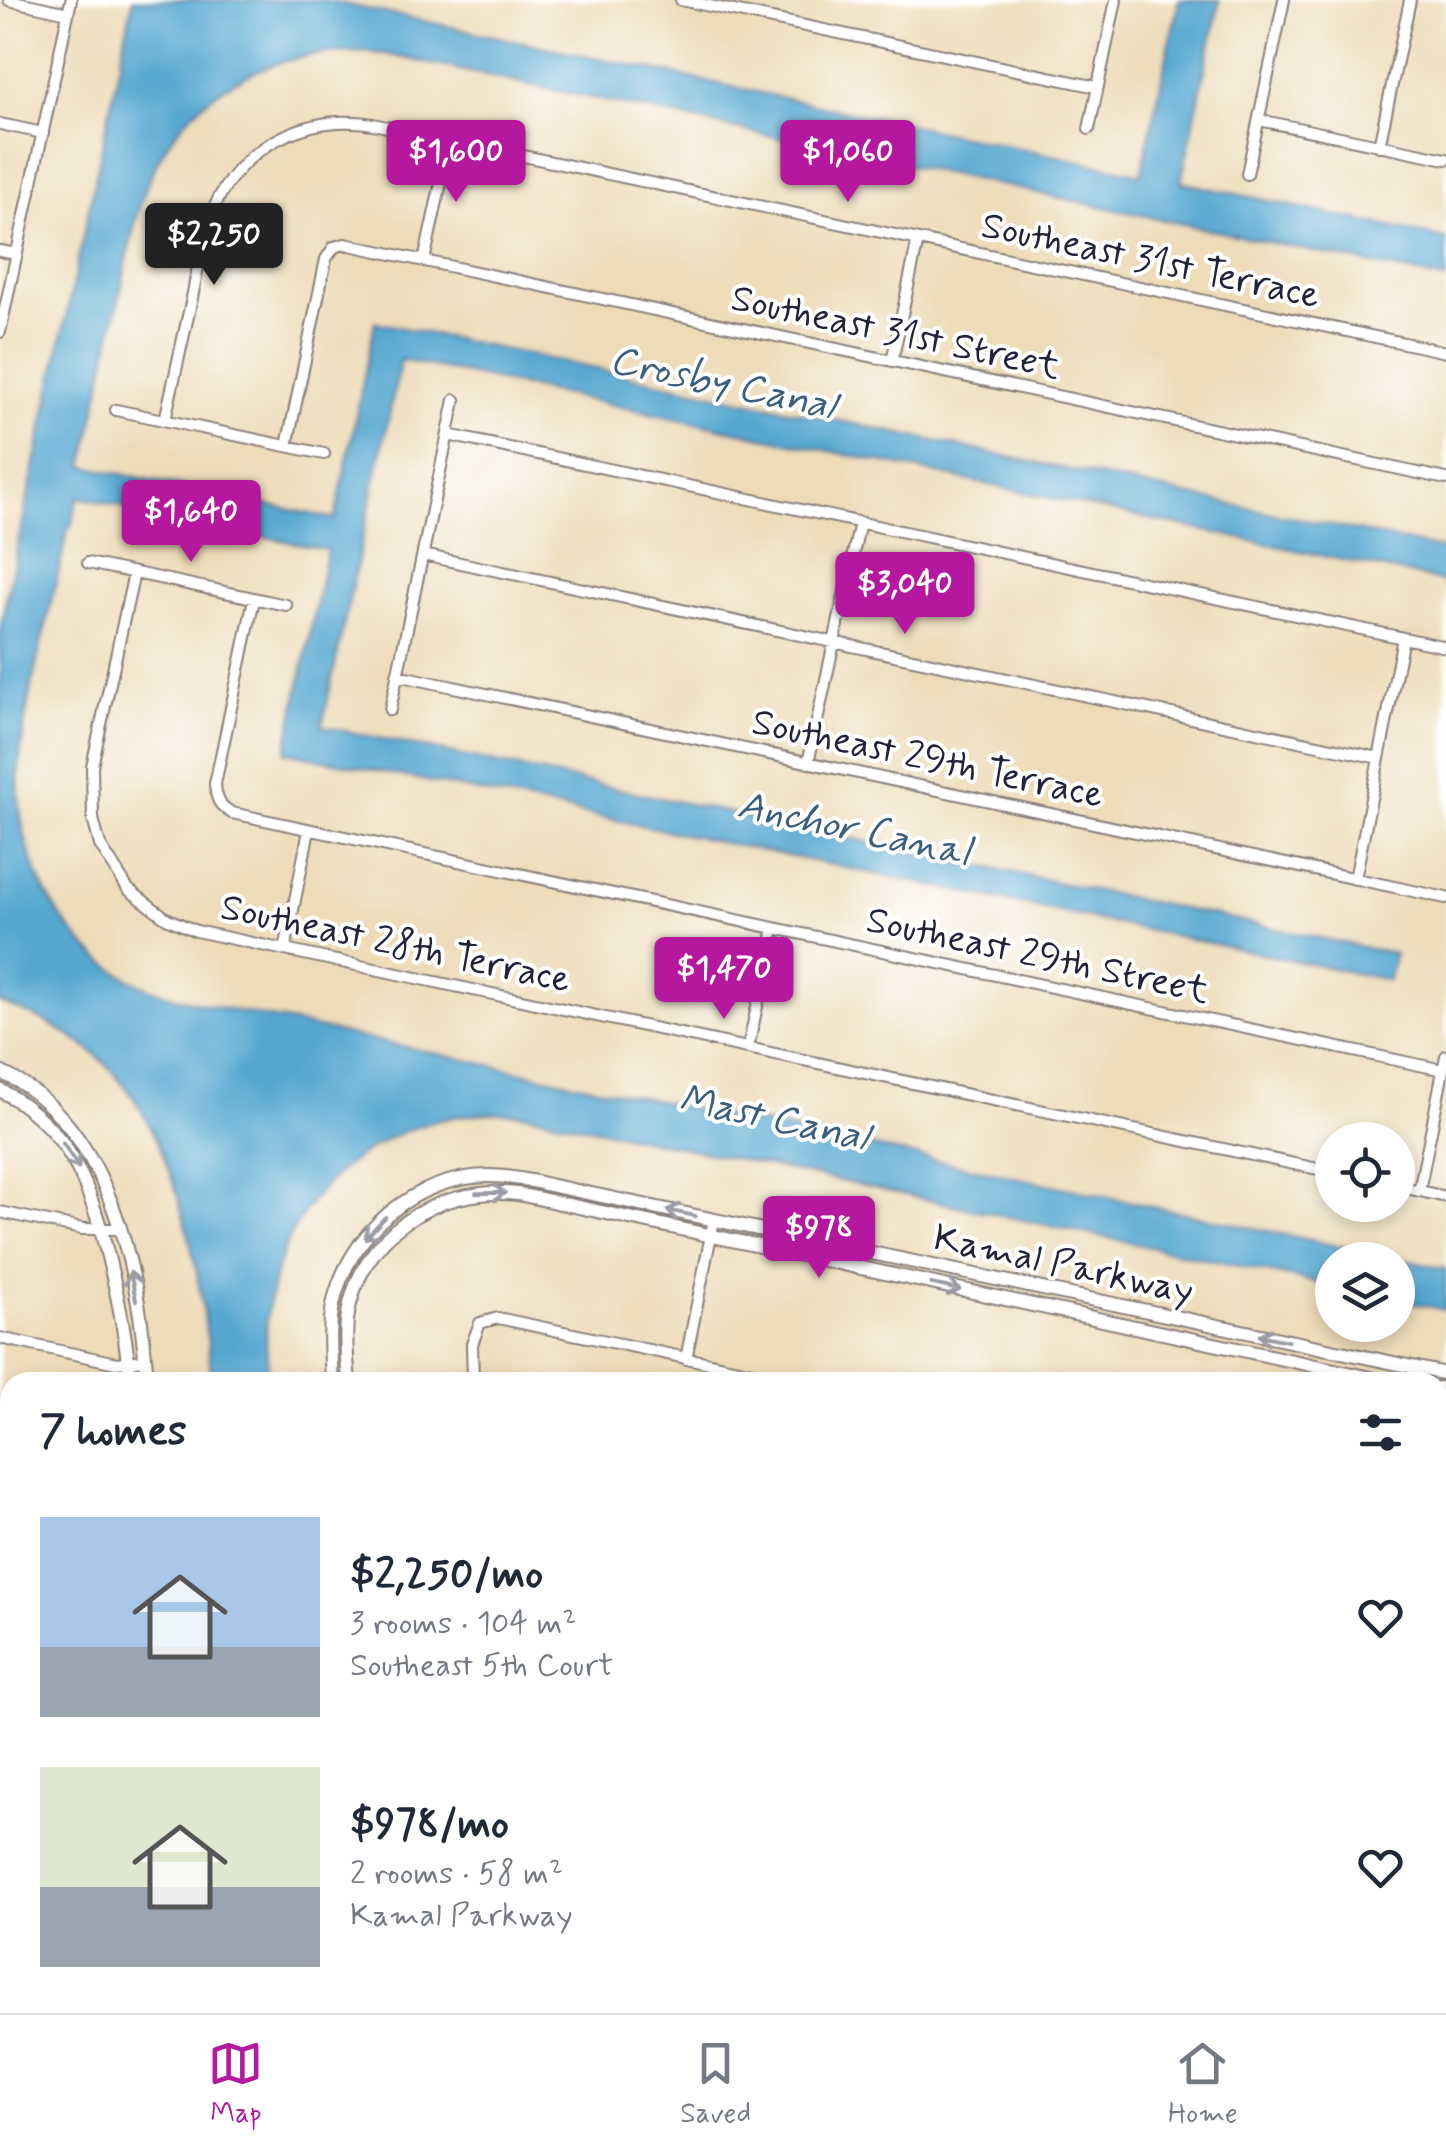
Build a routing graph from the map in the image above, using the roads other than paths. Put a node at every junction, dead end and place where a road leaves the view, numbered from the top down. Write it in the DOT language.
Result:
graph roads {
  1 [pos="9,0"];
  2 [pos="680,0"];
  3 [pos="747,0"];
  4 [pos="1116,0"];
  5 [pos="1284,0"];
  6 [pos="1410,0"];
  7 [pos="70,6"];
  8 [pos="744,13"];
  9 [pos="1097,87"];
  10 [pos="1259,120"];
  11 [pos="0,124"];
  12 [pos="1088,129"];
  13 [pos="42,133"];
  14 [pos="450,141"];
  15 [pos="1379,146"];
  16 [pos="1446,159"];
  17 [pos="1247,174"];
  18 [pos="918,240"];
  19 [pos="0,251"];
  20 [pos="16,254"];
  21 [pos="424,261"];
  22 [pos="0,332"];
  23 [pos="1446,352"];
  24 [pos="892,361"];
  25 [pos="455,400"];
  26 [pos="116,410"];
  27 [pos="165,420"];
  28 [pos="448,434"];
  29 [pos="287,446"];
  30 [pos="324,454"];
  31 [pos="1446,478"];
  32 [pos="860,522"];
  33 [pos="423,555"];
  34 [pos="88,563"];
  35 [pos="134,573"];
  36 [pos="254,598"];
  37 [pos="286,605"];
  38 [pos="1403,638"];
  39 [pos="834,642"];
  40 [pos="1446,647"];
  41 [pos="398,675"];
  42 [pos="390,710"];
  43 [pos="1379,758"];
  44 [pos="808,763"];
  45 [pos="309,830"];
  46 [pos="1355,879"];
  47 [pos="1446,898"];
  48 [pos="774,928"];
  49 [pos="285,950"];
  50 [pos="748,1048"];
  51 [pos="1446,1056"];
  52 [pos="1443,1070"];
  53 [pos="0,1072"];
  54 [pos="0,1090"];
  55 [pos="1315,1168"];
  56 [pos="1415,1190"];
  57 [pos="1419,1191"];
  58 [pos="1446,1197"];
  59 [pos="0,1212"];
  60 [pos="714,1220"];
  61 [pos="118,1229"];
  62 [pos="100,1230"];
  63 [pos="711,1236"];
  64 [pos="0,1338"];
  65 [pos="686,1358"];
  66 [pos="145,1360"];
  67 [pos="128,1363"];
  68 [pos="1386,1363"];
  69 [pos="129,1372"];
  70 [pos="146,1372"];
  71 [pos="332,1372"];
  72 [pos="349,1372"];
  73 [pos="473,1372"];
  74 [pos="752,1372"];
  75 [pos="1340,1372"];
  76 [pos="1386,1372"];
  77 [pos="1435,1372"];
  1 -- 7 [label="street"];
  2 -- 8 [label="street"];
  3 -- 8 [label="street"];
  4 -- 9 [label="street"];
  5 -- 10 [label="street"];
  6 -- 15 [label="street"];
  7 -- 13 [label="street"];
  8 -- 9 [label="street"];
  9 -- 12 [label="street"];
  10 -- 15 [label="street"];
  10 -- 17 [label="street"];
  11 -- 13 [label="street"];
  13 -- 20 [label="street"];
  14 -- 18 [label="street, Southeast 31st Terrace"];
  14 -- 21 [label="street"];
  14 -- 27 [label="street, Southeast 31st Terrace"];
  15 -- 16 [label="street"];
  18 -- 23 [label="street, Southeast 31st Terrace"];
  18 -- 24 [label="street"];
  19 -- 20 [label="street"];
  20 -- 22 [label="street"];
  21 -- 24 [label="street, Southeast 31st Street"];
  21 -- 29 [label="street, Southeast 31st Street"];
  24 -- 31 [label="street, Southeast 31st Street"];
  25 -- 28 [label="street"];
  26 -- 27 [label="street"];
  27 -- 29 [label="street"];
  28 -- 32 [label="street"];
  28 -- 33 [label="street"];
  29 -- 30 [label="street"];
  32 -- 38 [label="street"];
  32 -- 39 [label="street"];
  33 -- 39 [label="street"];
  33 -- 41 [label="street"];
  34 -- 35 [label="street"];
  35 -- 36 [label="street"];
  35 -- 49 [label="street, Southeast 28th Terrace"];
  36 -- 37 [label="street"];
  36 -- 45 [label="street, Southeast 29th Street"];
  38 -- 40 [label="street"];
  38 -- 43 [label="street"];
  39 -- 43 [label="street"];
  39 -- 44 [label="street"];
  41 -- 42 [label="street"];
  41 -- 44 [label="street, Southeast 29th Terrace"];
  43 -- 46 [label="street"];
  44 -- 46 [label="street, Southeast 29th Terrace"];
  45 -- 48 [label="street, Southeast 29th Street"];
  45 -- 49 [label="street"];
  46 -- 47 [label="street, Southeast 29th Terrace"];
  48 -- 50 [label="street"];
  48 -- 52 [label="street, Southeast 29th Street"];
  49 -- 50 [label="street, Southeast 28th Terrace"];
  50 -- 55 [label="street, Southeast 28th Terrace"];
  51 -- 52 [label="street"];
  52 -- 57 [label="street"];
  53 -- 61 [label="street"];
  54 -- 62 [label="street, one-way"];
  56 -- 57 [label="street"];
  57 -- 58 [label="street"];
  59 -- 62 [label="street"];
  60 -- 63 [label="street"];
  68 -- 60 [label="street, Kamal Parkway, one-way"];
  60 -- 71 [label="street, Kamal Parkway, one-way"];
  61 -- 62 [label="street"];
  66 -- 61 [label="street, one-way"];
  62 -- 67 [label="street"];
  63 -- 65 [label="street"];
  72 -- 63 [label="street, Kamal Parkway, one-way"];
  63 -- 75 [label="street, Kamal Parkway, one-way"];
  64 -- 67 [label="street"];
  65 -- 73 [label="street"];
  65 -- 74 [label="street"];
  66 -- 67 [label="street"];
  66 -- 70 [label="street"];
  67 -- 69 [label="street"];
  68 -- 76 [label="street"];
  68 -- 77 [label="street, Kamal Parkway"];
}
